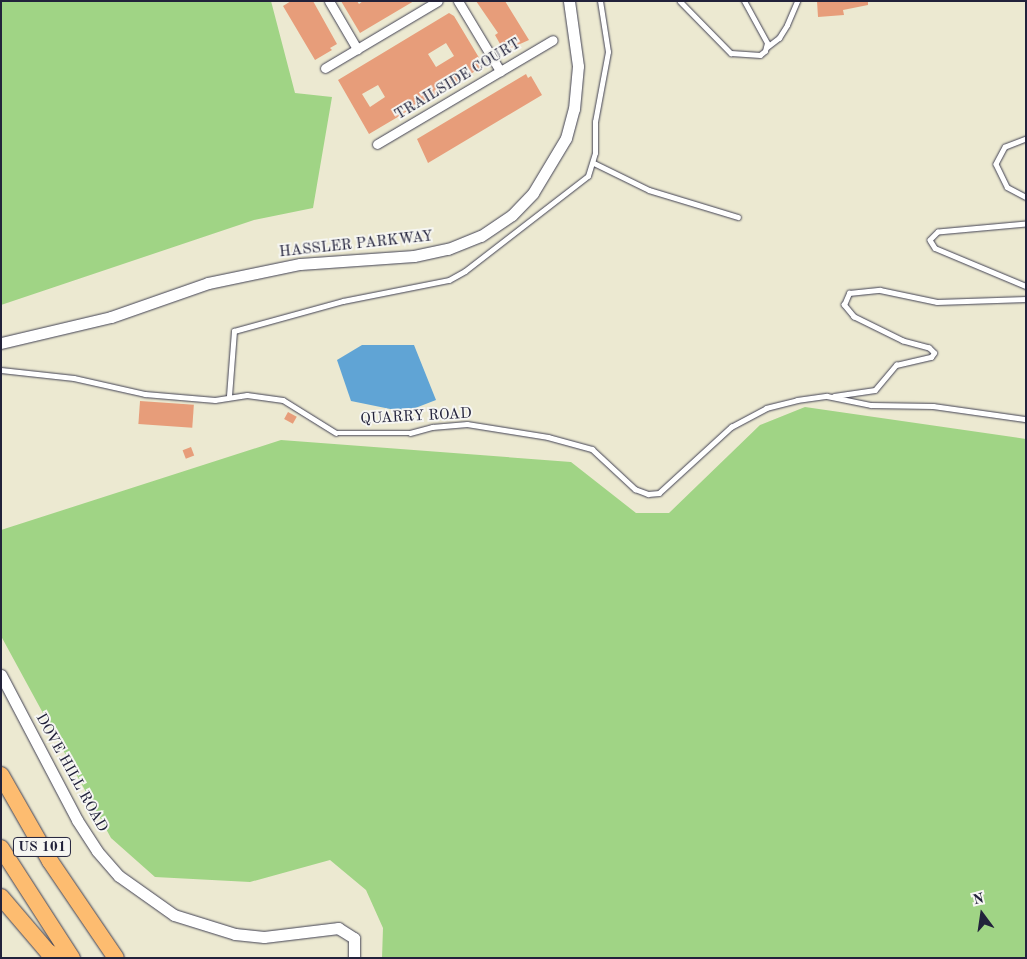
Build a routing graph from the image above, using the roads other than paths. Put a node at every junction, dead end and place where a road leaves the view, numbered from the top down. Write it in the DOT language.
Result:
graph roads {
  1 [pos="329,1"];
  2 [pos="438,1"];
  3 [pos="458,1"];
  4 [pos="569,1"];
  5 [pos="600,1"];
  6 [pos="680,1"];
  7 [pos="744,1"];
  8 [pos="797,1"];
  9 [pos="553,40"];
  10 [pos="767,47"];
  11 [pos="357,49"];
  12 [pos="325,68"];
  13 [pos="500,72"];
  14 [pos="1026,139"];
  15 [pos="377,144"];
  16 [pos="594,163"];
  17 [pos="1026,197"];
  18 [pos="738,217"];
  19 [pos="1026,224"];
  20 [pos="1026,286"];
  21 [pos="1026,299"];
  22 [pos="1,343"];
  23 [pos="1,370"];
  24 [pos="229,396"];
  25 [pos="827,396"];
  26 [pos="1026,419"];
  27 [pos="1,675"];
  28 [pos="1,775"];
  29 [pos="1,848"];
  30 [pos="1,897"];
  31 [pos="60,958"];
  32 [pos="72,958"];
  33 [pos="116,958"];
  34 [pos="354,958"];
  1 -- 11 [label="street"];
  2 -- 11 [label="street"];
  3 -- 13 [label="street"];
  4 -- 22 [label="street, HASSLER PARKWAY"];
  5 -- 16 [label="lane"];
  6 -- 10 [label="lane"];
  7 -- 10 [label="lane"];
  8 -- 10 [label="lane"];
  9 -- 13 [label="street, TRAILSIDE COURT"];
  11 -- 12 [label="street"];
  13 -- 15 [label="street, TRAILSIDE COURT"];
  14 -- 17 [label="lane"];
  16 -- 18 [label="lane"];
  16 -- 24 [label="lane"];
  19 -- 20 [label="lane"];
  21 -- 25 [label="lane, QUARRY ROAD"];
  23 -- 24 [label="lane, QUARRY ROAD"];
  24 -- 25 [label="lane, QUARRY ROAD"];
  25 -- 26 [label="lane"];
  27 -- 34 [label="street, DOVE HILL ROAD"];
  28 -- 33 [label="highway, US 101"];
  29 -- 32 [label="highway, US 101"];
  30 -- 31 [label="highway"];
}
